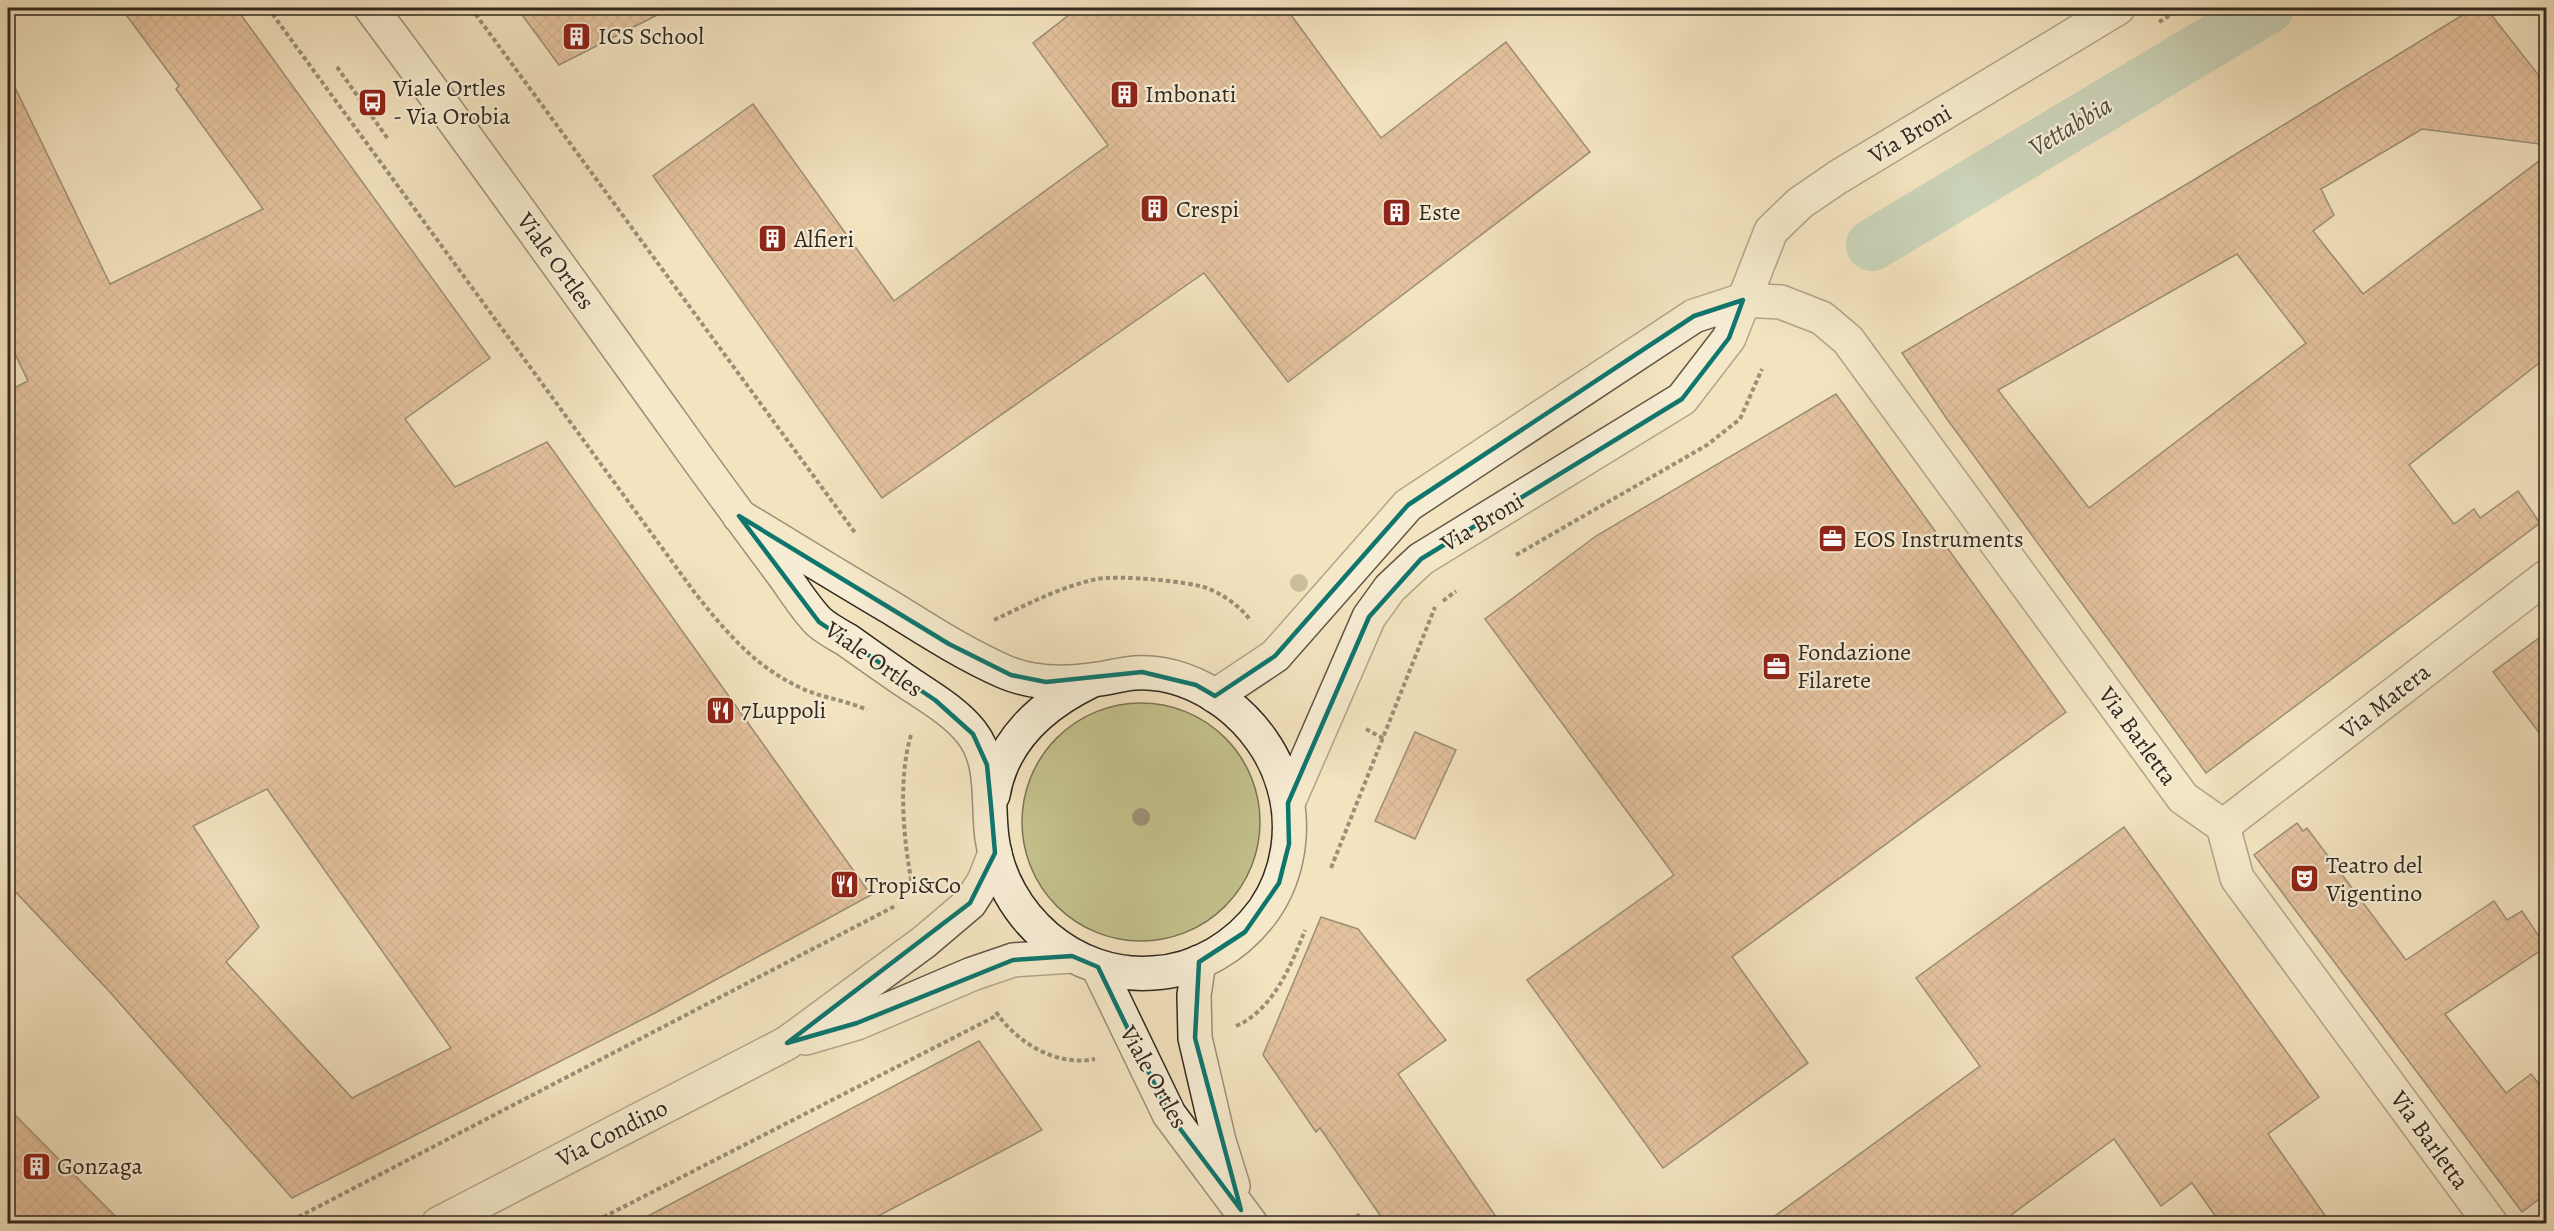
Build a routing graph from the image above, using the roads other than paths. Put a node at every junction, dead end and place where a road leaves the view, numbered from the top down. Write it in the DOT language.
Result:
graph roads {
  1 [pos="372,8"];
  2 [pos="2118,8"];
  3 [pos="1743,300"];
  4 [pos="739,516"];
  5 [pos="2547,577"];
  6 [pos="1092,680"];
  7 [pos="1215,696"];
  8 [pos="1288,803"];
  9 [pos="991,806"];
  10 [pos="2223,826"];
  11 [pos="995,854"];
  12 [pos="1085,961"];
  13 [pos="1199,962"];
  14 [pos="787,1044"];
  15 [pos="1246,1217"];
  16 [pos="438,1224"];
  17 [pos="2491,1224"];
  1 -- 4 [label="street, Viale Ortles"];
  2 -- 3 [label="street, Via Broni"];
  3 -- 7 [label="street"];
  3 -- 8 [label="street, Via Broni"];
  3 -- 10 [label="street, Via Barletta"];
  4 -- 6 [label="street, Viale Ortles"];
  4 -- 9 [label="street, Viale Ortles"];
  5 -- 10 [label="street, Via Matera"];
  6 -- 7 [label="street, Viale Ortles"];
  6 -- 9 [label="street, Viale Ortles"];
  7 -- 8 [label="street, Viale Ortles"];
  8 -- 13 [label="street, Viale Ortles"];
  9 -- 11 [label="street, Viale Ortles"];
  10 -- 17 [label="street, Via Barletta"];
  11 -- 12 [label="street, Viale Ortles"];
  11 -- 14 [label="street, Via Condino"];
  12 -- 13 [label="street, Viale Ortles"];
  12 -- 14 [label="street, Via Condino"];
  12 -- 15 [label="street, Viale Ortles"];
  13 -- 15 [label="street, Viale Ortles"];
  14 -- 16 [label="street, Via Condino"];
}
